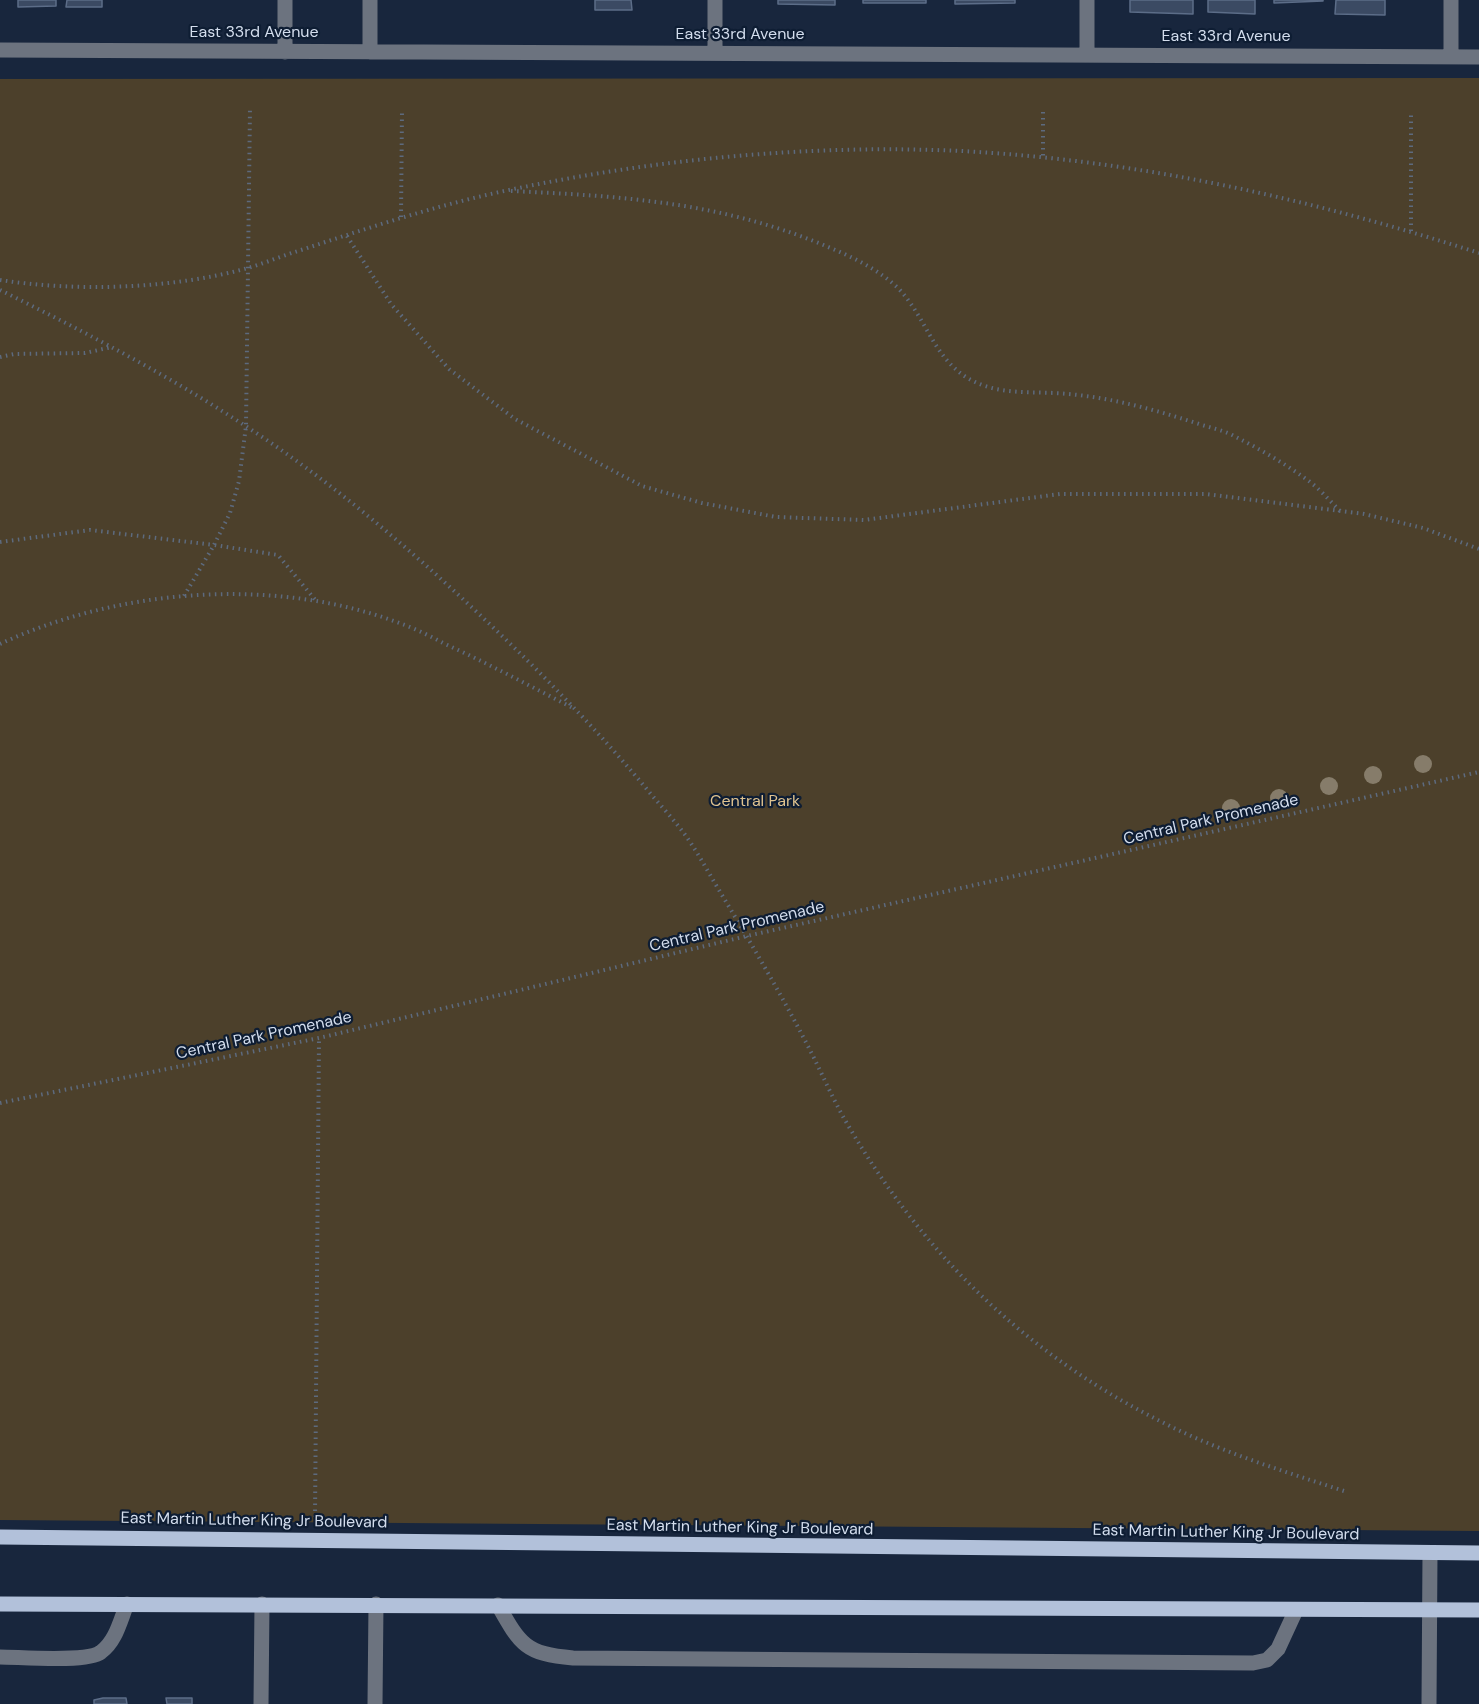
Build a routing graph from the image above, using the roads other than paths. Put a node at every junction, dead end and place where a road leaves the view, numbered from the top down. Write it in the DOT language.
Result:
graph roads {
  1 [pos="285,0"];
  2 [pos="370,0"];
  3 [pos="715,0"];
  4 [pos="1087,0"];
  5 [pos="1451,0"];
  6 [pos="0,50"];
  7 [pos="285,52"];
  8 [pos="370,52"];
  9 [pos="715,53"];
  10 [pos="1087,55"];
  11 [pos="1451,56"];
  12 [pos="1479,57"];
  13 [pos="0,1537"];
  14 [pos="1430,1553"];
  15 [pos="1479,1553"];
  16 [pos="0,1604"];
  17 [pos="127,1604"];
  18 [pos="262,1604"];
  19 [pos="376,1604"];
  20 [pos="498,1605"];
  21 [pos="1296,1610"];
  22 [pos="1479,1610"];
  23 [pos="1430,1611"];
  24 [pos="0,1657"];
  25 [pos="261,1704"];
  26 [pos="375,1704"];
  27 [pos="1429,1704"];
  1 -- 7 [label="street"];
  2 -- 8 [label="street"];
  3 -- 9 [label="street"];
  4 -- 10 [label="street"];
  5 -- 11 [label="street"];
  6 -- 7 [label="street, East 33rd Avenue"];
  7 -- 8 [label="street, East 33rd Avenue"];
  8 -- 9 [label="street, East 33rd Avenue"];
  9 -- 10 [label="street, East 33rd Avenue"];
  10 -- 11 [label="street, East 33rd Avenue"];
  11 -- 12 [label="street, East 33rd Avenue"];
  13 -- 14 [label="main road, East Martin Luther King Jr Boulevard"];
  14 -- 15 [label="main road, East Martin Luther King Jr Boulevard"];
  14 -- 23 [label="street"];
  16 -- 17 [label="main road"];
  17 -- 18 [label="main road"];
  17 -- 24 [label="street"];
  18 -- 19 [label="main road"];
  18 -- 25 [label="street"];
  19 -- 20 [label="main road"];
  19 -- 26 [label="street"];
  20 -- 21 [label="main road"];
  20 -- 21 [label="street"];
  21 -- 23 [label="main road"];
  22 -- 23 [label="main road"];
  23 -- 27 [label="street"];
}
